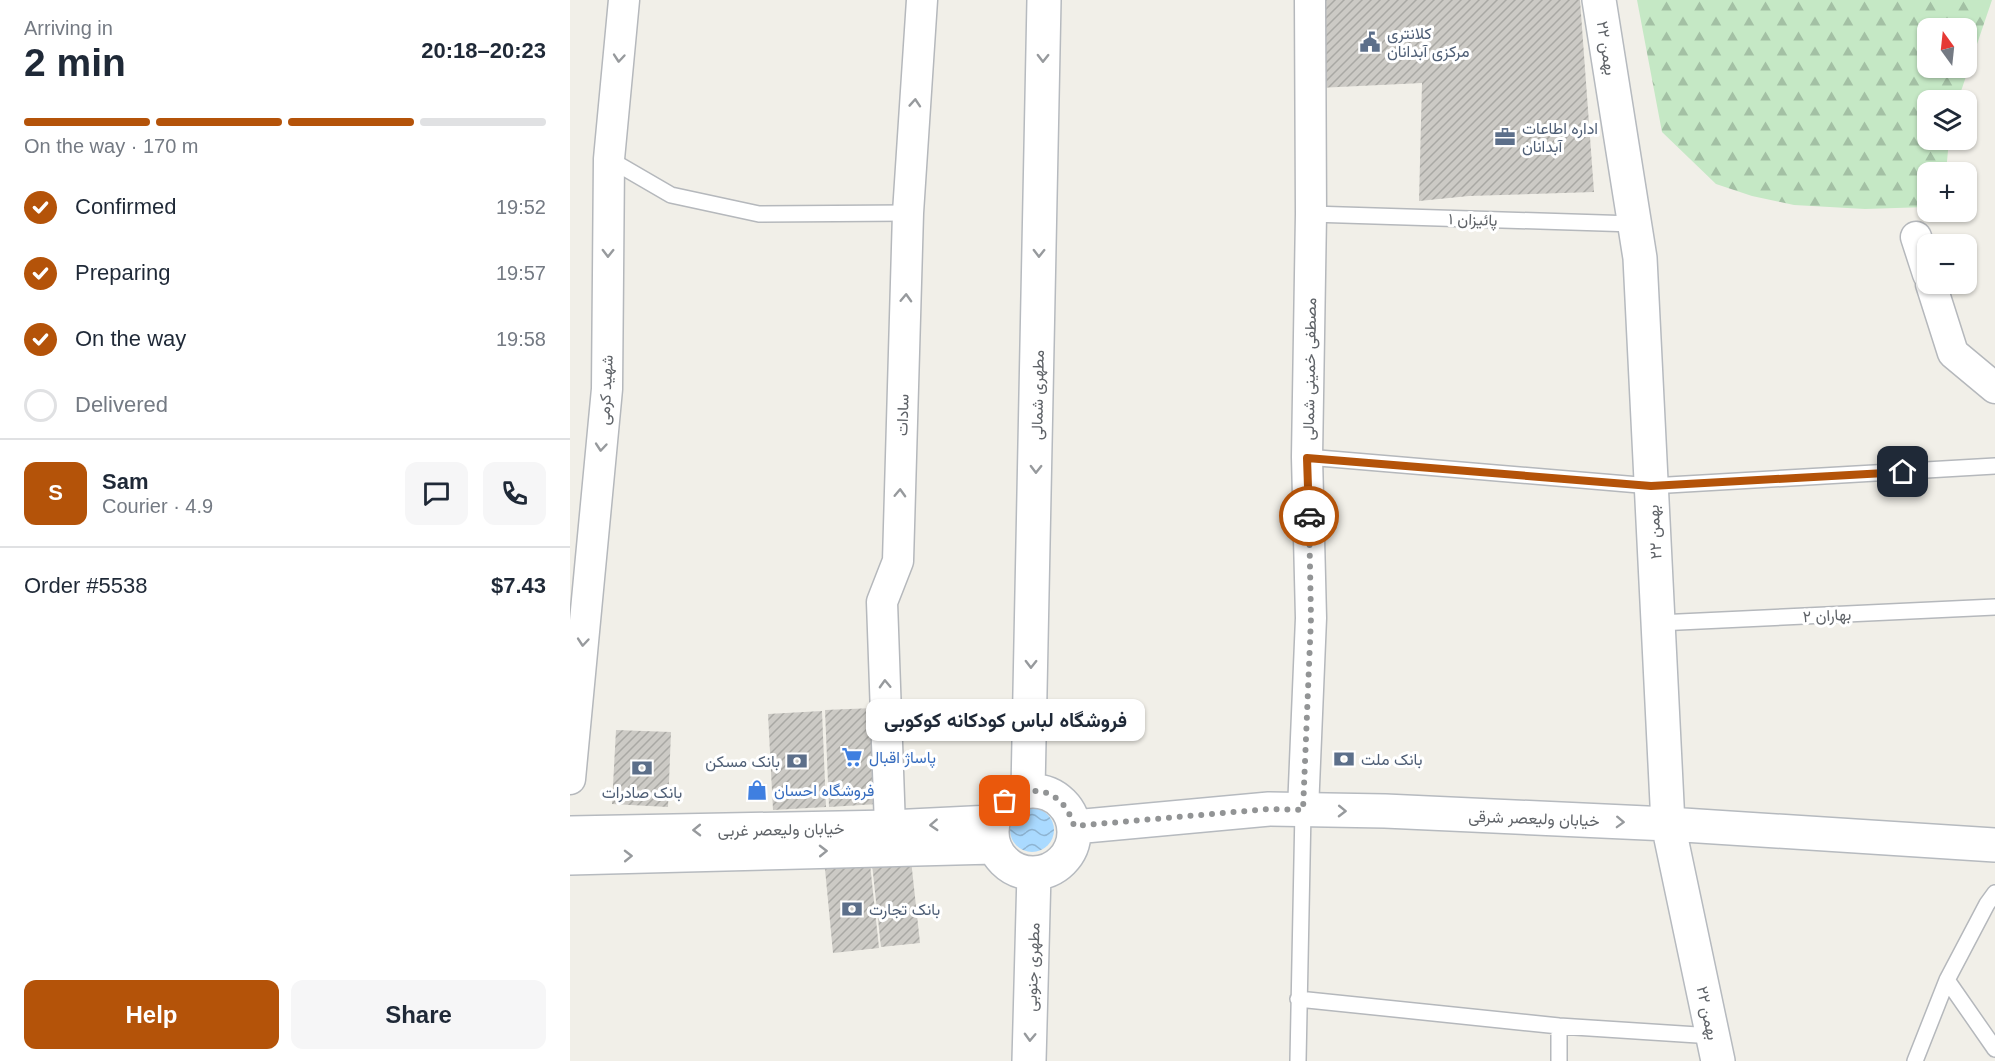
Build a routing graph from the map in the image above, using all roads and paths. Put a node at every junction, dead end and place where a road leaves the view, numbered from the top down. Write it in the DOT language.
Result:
graph roads {
  1 [pos="624,0"];
  2 [pos="922,0"];
  3 [pos="1044,0"];
  4 [pos="1310,0"];
  5 [pos="1599,0"];
  6 [pos="609,159"];
  7 [pos="908,213"];
  8 [pos="1311,214"];
  9 [pos="1634,225"];
  10 [pos="1916,237"];
  11 [pos="1917,240"];
  12 [pos="1934,294"];
  13 [pos="1995,388"];
  14 [pos="1307,458"];
  15 [pos="1995,466"];
  16 [pos="1651,486"];
  17 [pos="1995,607"];
  18 [pos="1658,623"];
  19 [pos="570,779"];
  20 [pos="1028,790"];
  21 [pos="1303,810"];
  22 [pos="1668,824"];
  23 [pos="1074,826"];
  24 [pos="890,827"];
  25 [pos="570,833"];
  26 [pos="993,834"];
  27 [pos="1995,845"];
  28 [pos="570,858"];
  29 [pos="1034,873"];
  30 [pos="1995,893"];
  31 [pos="1947,980"];
  32 [pos="1298,999"];
  33 [pos="1558,1026"];
  34 [pos="1715,1049"];
  35 [pos="1995,1049"];
  36 [pos="1029,1061"];
  37 [pos="1298,1061"];
  38 [pos="1559,1061"];
  39 [pos="1915,1061"];
  1 -- 6 [label="street, شهید کرمی, one-way"];
  7 -- 2 [label="street, سادات, one-way"];
  3 -- 20 [label="main road, مطهری شمالی, one-way"];
  4 -- 8 [label="street, مصطفی خمینی شمالی"];
  5 -- 9 [label="main road, ۲۲ بهمن"];
  6 -- 7 [label="lane"];
  6 -- 19 [label="street, شهید کرمی, one-way"];
  24 -- 7 [label="street, سادات, one-way"];
  8 -- 9 [label="lane, پائیزان ۱"];
  8 -- 14 [label="street, مصطفی خمینی شمالی"];
  9 -- 16 [label="main road, ۲۲ بهمن"];
  10 -- 11 [label="street"];
  12 -- 13 [label="street"];
  14 -- 16 [label="lane"];
  14 -- 21 [label="street, مصطفی خمینی شمالی"];
  15 -- 16 [label="lane"];
  16 -- 18 [label="main road, ۲۲ بهمن"];
  17 -- 18 [label="lane, بهاران ۲"];
  18 -- 22 [label="main road, ۲۲ بهمن"];
  20 -- 23 [label="main road"];
  20 -- 26 [label="main road"];
  21 -- 22 [label="main road, خیابان ولیعصر شرقی, one-way"];
  21 -- 23 [label="main road, خیابان ولیعصر شرقی"];
  21 -- 32 [label="lane"];
  22 -- 27 [label="main road, خیابان ولیعصر شرقی"];
  22 -- 34 [label="main road, ۲۲ بهمن"];
  23 -- 29 [label="main road"];
  24 -- 25 [label="main road, خیابان ولیعصر غربی, one-way"];
  26 -- 24 [label="main road, خیابان ولیعصر غربی, one-way"];
  28 -- 26 [label="main road, one-way"];
  26 -- 29 [label="main road"];
  29 -- 36 [label="main road, مطهری جنوبی, one-way"];
  30 -- 31 [label="lane"];
  31 -- 35 [label="lane"];
  31 -- 39 [label="lane"];
  32 -- 33 [label="lane"];
  32 -- 37 [label="lane"];
  33 -- 34 [label="lane"];
  33 -- 38 [label="lane"];
}
